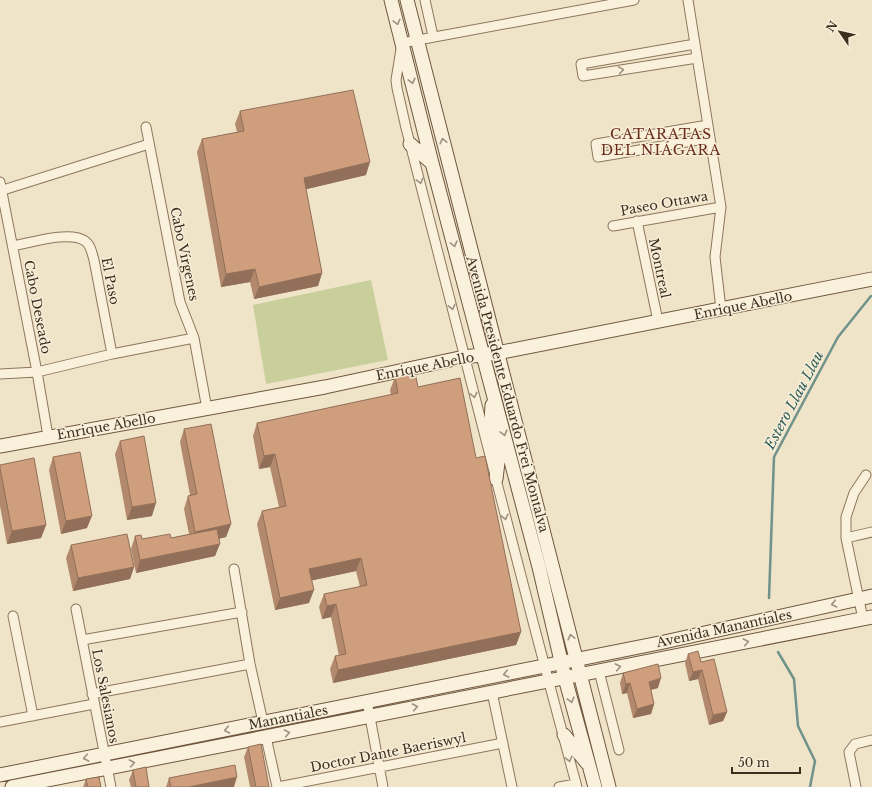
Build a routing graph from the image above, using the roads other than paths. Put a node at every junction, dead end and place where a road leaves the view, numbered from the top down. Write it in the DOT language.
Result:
graph roads {
  1 [pos="391,0"];
  2 [pos="407,0"];
  3 [pos="425,0"];
  4 [pos="634,0"];
  5 [pos="688,0"];
  6 [pos="433,36"];
  7 [pos="418,40"];
  8 [pos="402,43"];
  9 [pos="695,44"];
  10 [pos="697,58"];
  11 [pos="708,125"];
  12 [pos="146,127"];
  13 [pos="710,138"];
  14 [pos="149,144"];
  15 [pos="410,144"];
  16 [pos="432,163"];
  17 [pos="1,188"];
  18 [pos="721,206"];
  19 [pos="637,221"];
  20 [pos="613,226"];
  21 [pos="13,246"];
  22 [pos="872,279"];
  23 [pos="721,309"];
  24 [pos="658,321"];
  25 [pos="194,338"];
  26 [pos="497,353"];
  27 [pos="112,354"];
  28 [pos="483,354"];
  29 [pos="464,357"];
  30 [pos="37,372"];
  31 [pos="0,374"];
  32 [pos="494,396"];
  33 [pos="207,408"];
  34 [pos="48,436"];
  35 [pos="0,446"];
  36 [pos="866,475"];
  37 [pos="496,479"];
  38 [pos="872,532"];
  39 [pos="846,538"];
  40 [pos="234,569"];
  41 [pos="872,596"];
  42 [pos="858,598"];
  43 [pos="76,609"];
  44 [pos="242,612"];
  45 [pos="13,616"];
  46 [pos="867,618"];
  47 [pos="82,640"];
  48 [pos="576,659"];
  49 [pos="562,662"];
  50 [pos="250,664"];
  51 [pos="544,666"];
  52 [pos="599,671"];
  53 [pos="580,675"];
  54 [pos="565,678"];
  55 [pos="547,681"];
  56 [pos="492,692"];
  57 [pos="92,694"];
  58 [pos="367,702"];
  59 [pos="94,704"];
  60 [pos="33,716"];
  61 [pos="369,716"];
  62 [pos="0,722"];
  63 [pos="263,722"];
  64 [pos="564,736"];
  65 [pos="266,737"];
  66 [pos="872,740"];
  67 [pos="502,743"];
  68 [pos="619,750"];
  69 [pos="105,754"];
  70 [pos="379,767"];
  71 [pos="590,767"];
  72 [pos="107,768"];
  73 [pos="0,775"];
  74 [pos="576,785"];
  75 [pos="12,787"];
  76 [pos="111,787"];
  77 [pos="278,787"];
  78 [pos="383,787"];
  79 [pos="512,787"];
  80 [pos="559,787"];
  81 [pos="595,787"];
  82 [pos="609,787"];
  83 [pos="856,787"];
  1 -- 8 [label="main road, Avenida Presidente Eduardo Frei Montalva, one-way"];
  2 -- 7 [label="main road, Avenida Presidente Eduardo Frei Montalva"];
  3 -- 6 [label="street"];
  4 -- 6 [label="street"];
  5 -- 9 [label="street"];
  6 -- 7 [label="street"];
  7 -- 8 [label="street"];
  26 -- 7 [label="main road, Avenida Presidente Eduardo Frei Montalva, one-way"];
  8 -- 15 [label="street, Avenida Presidente Eduardo Frei Montalva"];
  8 -- 16 [label="main road, Avenida Presidente Eduardo Frei Montalva, one-way"];
  9 -- 10 [label="street"];
  9 -- 10 [label="street, one-way"];
  10 -- 11 [label="street"];
  11 -- 13 [label="street"];
  11 -- 13 [label="street"];
  12 -- 14 [label="street, Cabo Vírgenes"];
  13 -- 18 [label="street"];
  14 -- 17 [label="street"];
  14 -- 25 [label="street, Cabo Vírgenes"];
  15 -- 16 [label="main road"];
  15 -- 29 [label="street, Avenida Presidente Eduardo Frei Montalva, one-way"];
  16 -- 28 [label="main road, Avenida Presidente Eduardo Frei Montalva, one-way"];
  17 -- 21 [label="street, Cabo Deseado"];
  18 -- 19 [label="street, Paseo Ottawa"];
  18 -- 23 [label="street"];
  19 -- 20 [label="street, Paseo Ottawa"];
  19 -- 24 [label="street, Montreal"];
  21 -- 27 [label="street, El Paso"];
  21 -- 30 [label="street, Cabo Deseado"];
  22 -- 23 [label="main road, Enrique Abello"];
  23 -- 24 [label="main road, Enrique Abello"];
  24 -- 26 [label="main road, Enrique Abello"];
  25 -- 27 [label="street"];
  25 -- 33 [label="street, Cabo Vírgenes"];
  26 -- 28 [label="main road, Enrique Abello"];
  48 -- 26 [label="main road, Avenida Presidente Eduardo Frei Montalva, one-way"];
  27 -- 30 [label="street"];
  28 -- 29 [label="main road, Enrique Abello"];
  28 -- 32 [label="main road, Avenida Presidente Eduardo Frei Montalva"];
  29 -- 33 [label="main road, Enrique Abello"];
  29 -- 37 [label="street, Avenida Presidente Eduardo Frei Montalva, one-way"];
  30 -- 31 [label="street"];
  30 -- 34 [label="street, Cabo Deseado"];
  32 -- 37 [label="main road"];
  32 -- 49 [label="main road, Avenida Presidente Eduardo Frei Montalva, one-way"];
  33 -- 34 [label="main road, Enrique Abello"];
  34 -- 35 [label="main road, Enrique Abello"];
  36 -- 39 [label="street"];
  37 -- 51 [label="street, Avenida Presidente Eduardo Frei Montalva, one-way"];
  38 -- 39 [label="street"];
  39 -- 42 [label="street"];
  40 -- 44 [label="street"];
  41 -- 42 [label="main road, Avenida Manantiales"];
  42 -- 46 [label="street"];
  42 -- 48 [label="main road, Avenida Manantiales, one-way"];
  43 -- 47 [label="street, Los Salesianos"];
  44 -- 47 [label="street"];
  44 -- 50 [label="street"];
  45 -- 60 [label="street"];
  52 -- 46 [label="main road, Avenida Manantiales, one-way"];
  47 -- 57 [label="street, Los Salesianos"];
  48 -- 49 [label="main road, Manantiales"];
  48 -- 53 [label="main road, Avenida Presidente Eduardo Frei Montalva"];
  49 -- 51 [label="main road, Manantiales"];
  49 -- 54 [label="main road, Avenida Presidente Eduardo Frei Montalva"];
  50 -- 57 [label="street"];
  50 -- 63 [label="street"];
  51 -- 55 [label="street, Avenida Presidente Eduardo Frei Montalva"];
  51 -- 58 [label="main road, Manantiales, one-way"];
  52 -- 53 [label="main road, Avenida Manantiales"];
  52 -- 68 [label="street"];
  53 -- 54 [label="main road, Manantiales"];
  53 -- 82 [label="main road, Avenida Presidente Eduardo Frei Montalva"];
  54 -- 55 [label="main road, Manantiales"];
  54 -- 71 [label="main road, Avenida Presidente Eduardo Frei Montalva, one-way"];
  55 -- 56 [label="main road, Manantiales"];
  55 -- 64 [label="street, Avenida Presidente Eduardo Frei Montalva"];
  61 -- 56 [label="main road, Manantiales, one-way"];
  56 -- 67 [label="street"];
  57 -- 59 [label="street, Los Salesianos"];
  58 -- 61 [label="street"];
  58 -- 63 [label="main road, Manantiales"];
  59 -- 60 [label="street"];
  59 -- 69 [label="street, Los Salesianos"];
  60 -- 62 [label="street"];
  65 -- 61 [label="main road, Manantiales, one-way"];
  61 -- 70 [label="street"];
  63 -- 69 [label="main road, Manantiales, one-way"];
  64 -- 71 [label="main road"];
  64 -- 74 [label="street, Avenida Presidente Eduardo Frei Montalva, one-way"];
  72 -- 65 [label="main road, Manantiales, one-way"];
  65 -- 77 [label="street"];
  66 -- 83 [label="street"];
  67 -- 70 [label="street, Doctor Dante Baeriswyl"];
  67 -- 79 [label="street"];
  69 -- 72 [label="street, Los Salesianos"];
  69 -- 73 [label="main road, Manantiales, one-way"];
  70 -- 77 [label="street, Doctor Dante Baeriswyl"];
  70 -- 78 [label="street"];
  71 -- 81 [label="main road, Avenida Presidente Eduardo Frei Montalva"];
  72 -- 75 [label="main road, Manantiales"];
  72 -- 76 [label="street, Los Salesianos"];
  74 -- 80 [label="street"];
}
